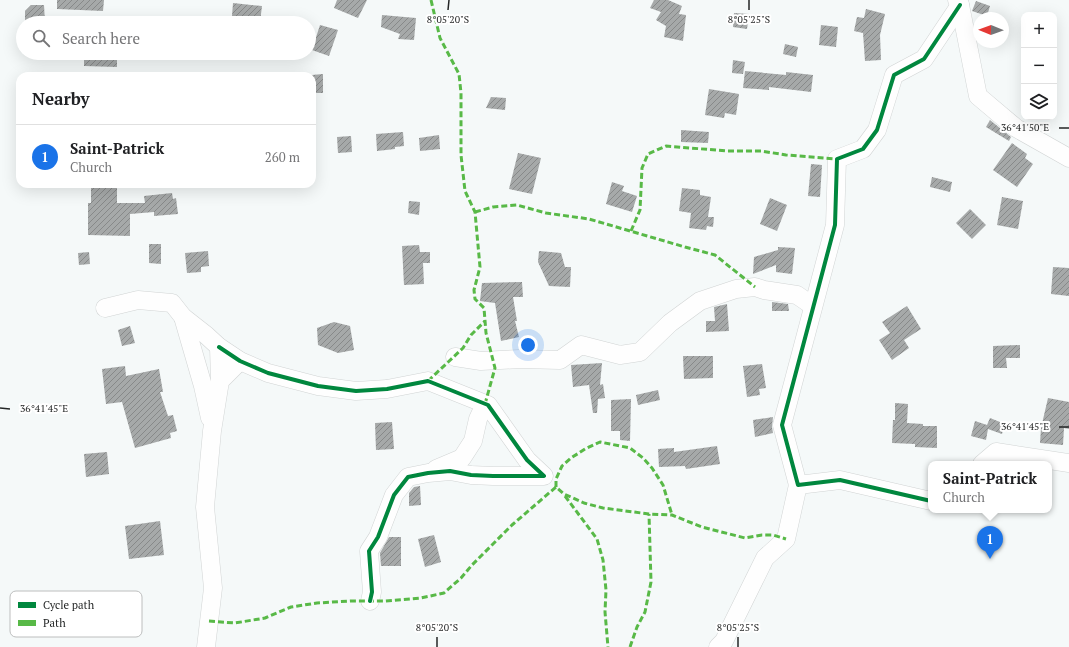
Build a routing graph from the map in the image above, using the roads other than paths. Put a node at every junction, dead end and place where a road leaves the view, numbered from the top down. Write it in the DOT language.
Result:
graph roads {
  1 [pos="958,3"];
  2 [pos="1069,158"];
  3 [pos="813,306"];
  4 [pos="105,308"];
  5 [pos="183,318"];
  6 [pos="219,347"];
  7 [pos="455,356"];
  8 [pos="240,361"];
  9 [pos="220,381"];
  10 [pos="485,404"];
  11 [pos="212,431"];
  12 [pos="986,461"];
  13 [pos="1069,463"];
  14 [pos="428,473"];
  15 [pos="798,485"];
  16 [pos="928,500"];
  17 [pos="370,601"];
  18 [pos="206,647"];
  19 [pos="718,647"];
  1 -- 2 [label="street"];
  1 -- 3 [label="street"];
  3 -- 7 [label="street"];
  3 -- 15 [label="street"];
  4 -- 5 [label="street"];
  5 -- 6 [label="street"];
  5 -- 11 [label="street"];
  6 -- 8 [label="street"];
  6 -- 9 [label="street"];
  8 -- 9 [label="street"];
  8 -- 10 [label="street"];
  9 -- 11 [label="street"];
  10 -- 14 [label="street"];
  10 -- 14 [label="street"];
  11 -- 18 [label="street"];
  12 -- 13 [label="street"];
  14 -- 17 [label="street"];
  15 -- 16 [label="street"];
  15 -- 19 [label="street"];
}
